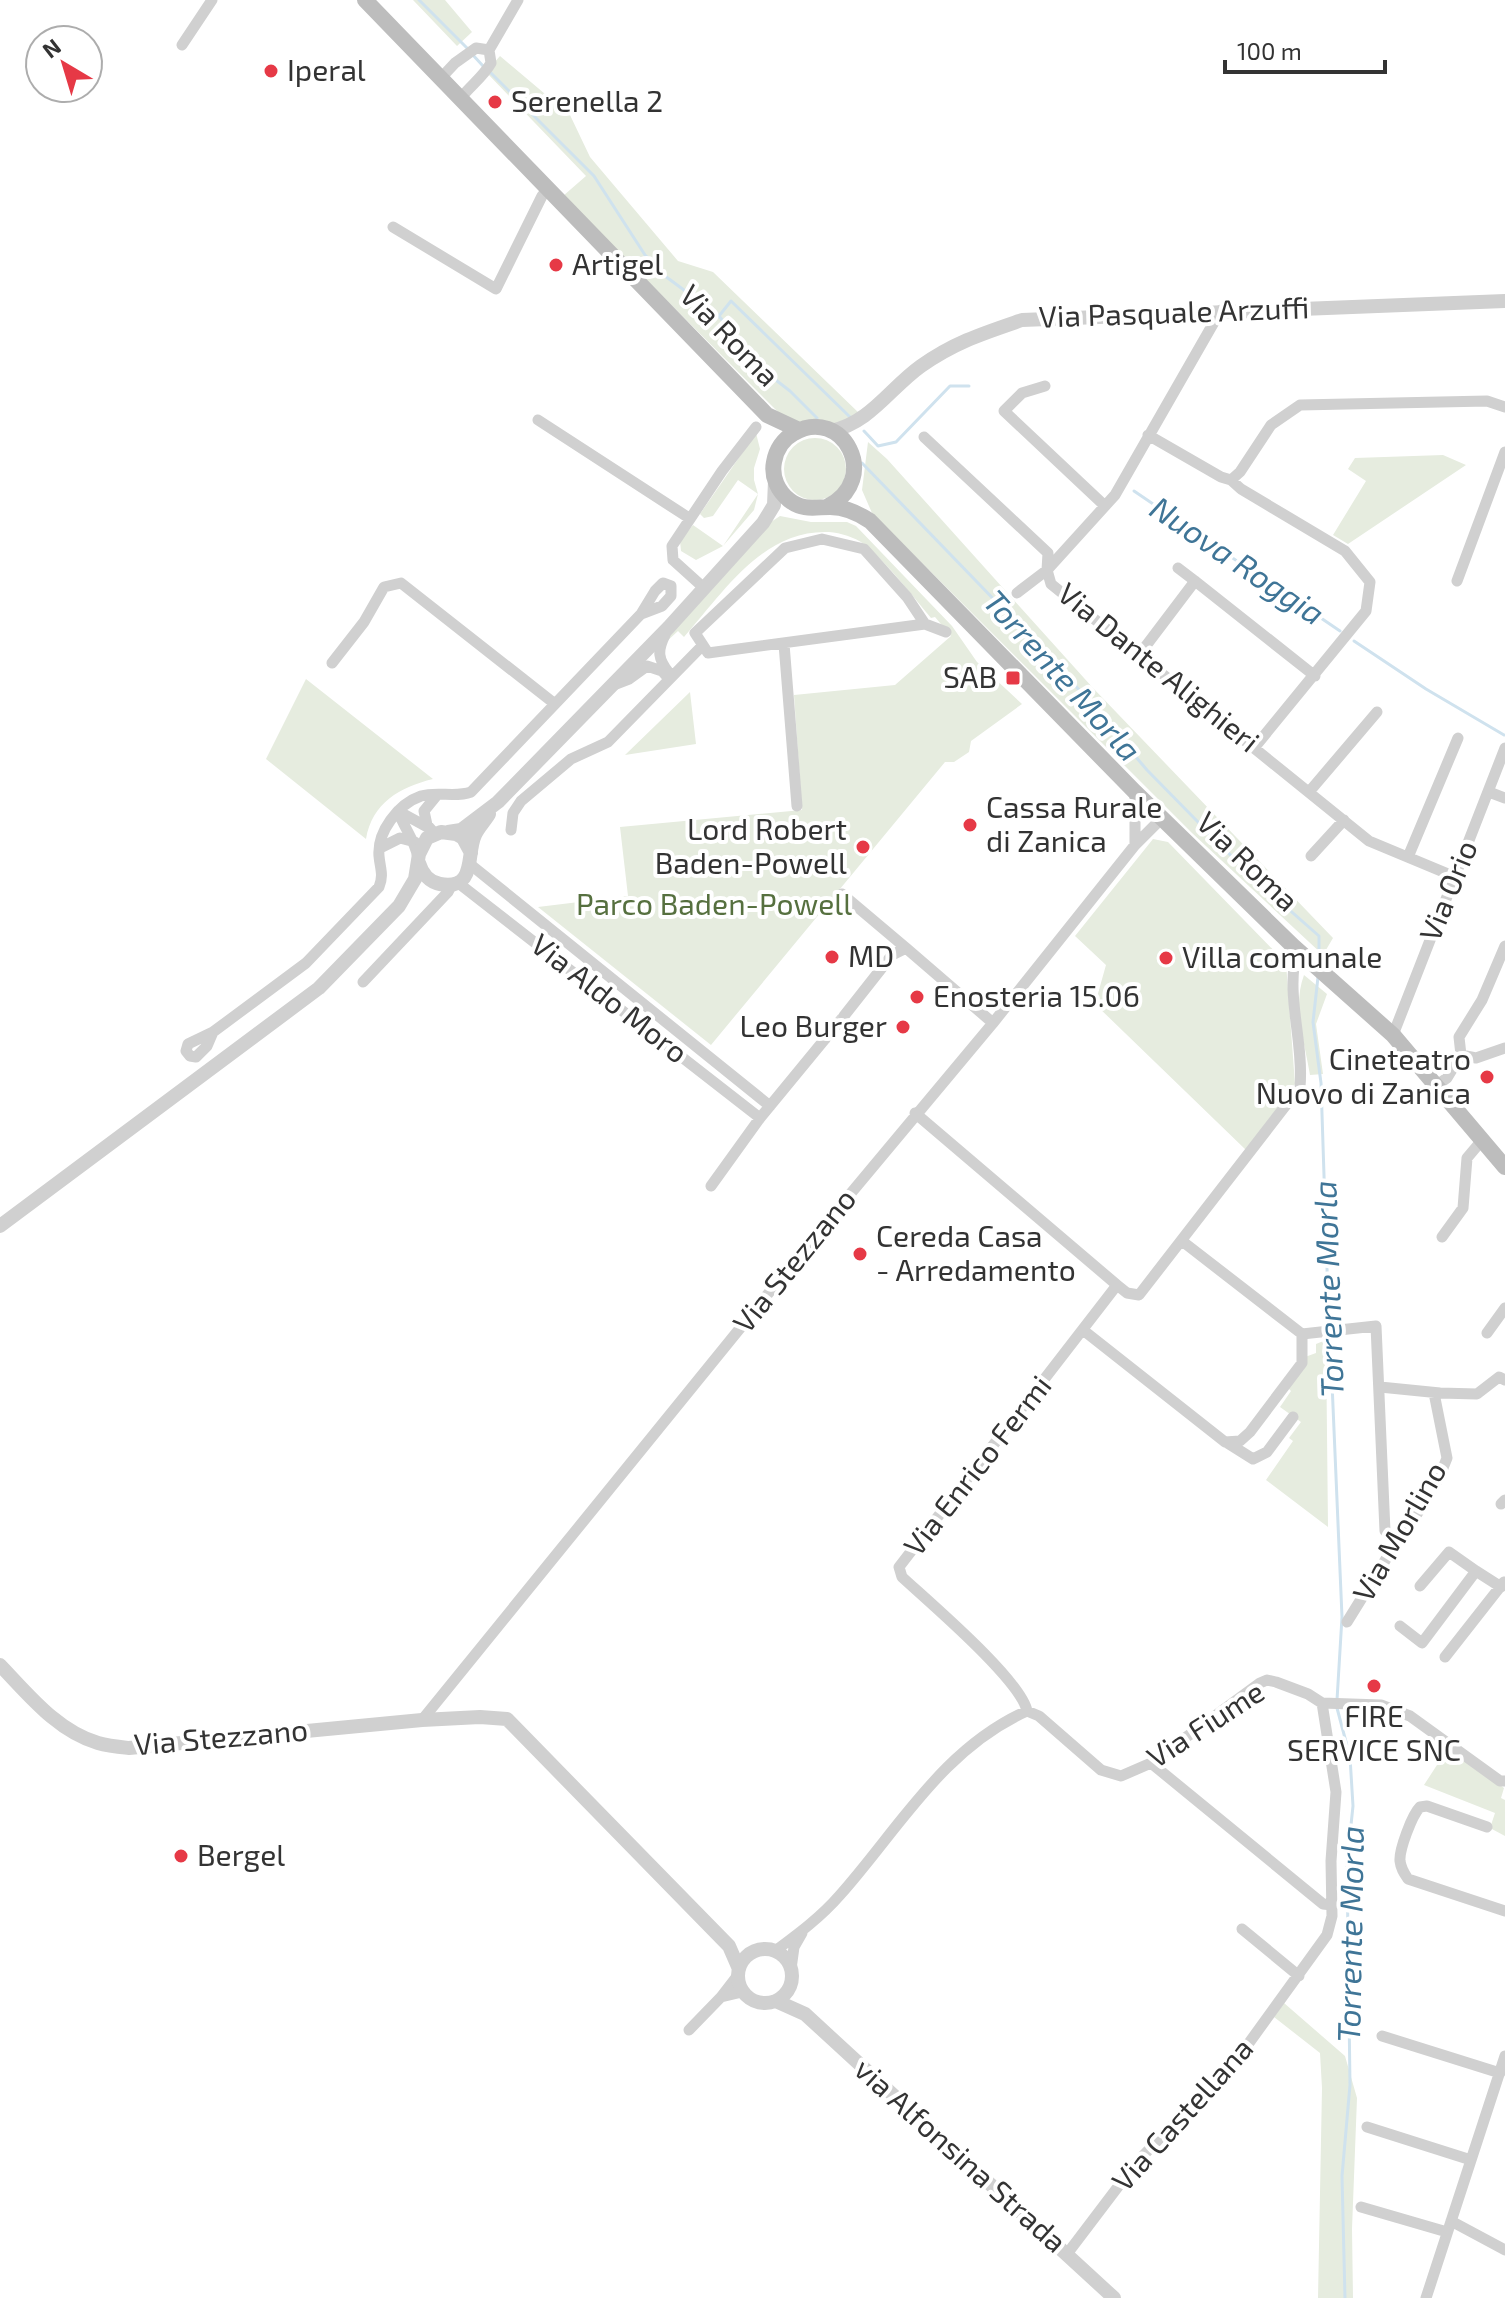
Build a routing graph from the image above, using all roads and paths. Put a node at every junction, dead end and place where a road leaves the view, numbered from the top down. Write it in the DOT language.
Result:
graph roads {
  1 [pos="212,0"];
  2 [pos="365,0"];
  3 [pos="518,0"];
  4 [pos="182,45"];
  5 [pos="488,62"];
  6 [pos="440,79"];
  7 [pos="460,99"];
  8 [pos="549,192"];
  9 [pos="393,227"];
  10 [pos="1505,301"];
  11 [pos="1221,310"];
  12 [pos="1045,386"];
  13 [pos="1505,407"];
  14 [pos="870,411"];
  15 [pos="538,420"];
  16 [pos="762,421"];
  17 [pos="799,430"];
  18 [pos="831,431"];
  19 [pos="1148,435"];
  20 [pos="924,437"];
  21 [pos="777,450"];
  22 [pos="1505,452"];
  23 [pos="852,453"];
  24 [pos="1231,480"];
  25 [pos="775,481"];
  26 [pos="851,486"];
  27 [pos="795,505"];
  28 [pos="1105,506"];
  29 [pos="827,507"];
  30 [pos="689,518"];
  31 [pos="870,521"];
  32 [pos="763,523"];
  33 [pos="1178,568"];
  34 [pos="1047,570"];
  35 [pos="1195,581"];
  36 [pos="1457,581"];
  37 [pos="704,588"];
  38 [pos="1017,593"];
  39 [pos="641,614"];
  40 [pos="925,624"];
  41 [pos="669,627"];
  42 [pos="946,632"];
  43 [pos="784,644"];
  44 [pos="702,646"];
  45 [pos="1139,655"];
  46 [pos="332,663"];
  47 [pos="1315,676"];
  48 [pos="671,678"];
  49 [pos="608,687"];
  50 [pos="555,704"];
  51 [pos="1377,712"];
  52 [pos="1458,738"];
  53 [pos="1254,748"];
  54 [pos="1505,748"];
  55 [pos="1135,792"];
  56 [pos="1309,792"];
  57 [pos="1489,792"];
  58 [pos="437,795"];
  59 [pos="1505,798"];
  60 [pos="498,802"];
  61 [pos="797,806"];
  62 [pos="398,811"];
  63 [pos="1162,818"];
  64 [pos="1344,820"];
  65 [pos="511,830"];
  66 [pos="438,831"];
  67 [pos="415,842"];
  68 [pos="1135,845"];
  69 [pos="379,848"];
  70 [pos="1311,856"];
  71 [pos="1408,857"];
  72 [pos="471,859"];
  73 [pos="419,863"];
  74 [pos="1453,876"];
  75 [pos="449,883"];
  76 [pos="842,894"];
  77 [pos="399,906"];
  78 [pos="1505,946"];
  79 [pos="906,948"];
  80 [pos="1303,955"];
  81 [pos="363,982"];
  82 [pos="844,1016"];
  83 [pos="993,1023"];
  84 [pos="213,1032"];
  85 [pos="1393,1035"];
  86 [pos="825,1039"];
  87 [pos="1505,1048"];
  88 [pos="1461,1055"];
  89 [pos="1437,1085"];
  90 [pos="770,1106"];
  91 [pos="915,1113"];
  92 [pos="760,1118"];
  93 [pos="1483,1139"];
  94 [pos="1505,1167"];
  95 [pos="711,1186"];
  96 [pos="0,1226"];
  97 [pos="1442,1237"];
  98 [pos="1182,1241"];
  99 [pos="1117,1285"];
  100 [pos="1505,1308"];
  101 [pos="1083,1330"];
  102 [pos="1487,1333"];
  103 [pos="1302,1334"];
  104 [pos="1505,1380"];
  105 [pos="1380,1387"];
  106 [pos="1434,1393"];
  107 [pos="1293,1417"];
  108 [pos="1225,1442"];
  109 [pos="1385,1531"];
  110 [pos="1476,1571"];
  111 [pos="1503,1584"];
  112 [pos="1420,1586"];
  113 [pos="1347,1622"];
  114 [pos="1400,1626"];
  115 [pos="1445,1657"];
  116 [pos="0,1665"];
  117 [pos="1325,1703"];
  118 [pos="1027,1711"];
  119 [pos="422,1720"];
  120 [pos="1151,1763"];
  121 [pos="1503,1778"];
  122 [pos="1487,1827"];
  123 [pos="1332,1905"];
  124 [pos="1505,1911"];
  125 [pos="804,1929"];
  126 [pos="1242,1929"];
  127 [pos="729,1946"];
  128 [pos="775,1951"];
  129 [pos="753,1952"];
  130 [pos="738,1972"];
  131 [pos="1299,1976"];
  132 [pos="791,1977"];
  133 [pos="742,1992"];
  134 [pos="721,1997"];
  135 [pos="776,2001"];
  136 [pos="805,2014"];
  137 [pos="689,2030"];
  138 [pos="1382,2036"];
  139 [pos="1505,2056"];
  140 [pos="1501,2077"];
  141 [pos="1367,2127"];
  142 [pos="1471,2160"];
  143 [pos="1361,2207"];
  144 [pos="1449,2227"];
  145 [pos="1505,2250"];
  146 [pos="1067,2254"];
  147 [pos="1114,2298"];
  148 [pos="1426,2298"];
  1 -- 4 [label="street"];
  2 -- 6 [label="main road, Via Roma"];
  3 -- 5 [label="street"];
  5 -- 6 [label="street"];
  5 -- 7 [label="street"];
  6 -- 7 [label="main road, Via Roma"];
  7 -- 8 [label="main road, Via Roma"];
  8 -- 9 [label="street"];
  8 -- 16 [label="main road, Via Roma"];
  10 -- 11 [label="street, Via Pasquale Arzuffi"];
  11 -- 14 [label="street, Via Pasquale Arzuffi"];
  11 -- 19 [label="street"];
  12 -- 28 [label="street"];
  13 -- 24 [label="street"];
  14 -- 18 [label="street, Via Pasquale Arzuffi"];
  14 -- 23 [label="street, Via Pasquale Arzuffi"];
  15 -- 30 [label="street"];
  16 -- 17 [label="main road, Via Roma"];
  16 -- 21 [label="main road, Via Roma"];
  16 -- 30 [label="street"];
  17 -- 18 [label="main road, Via Roma"];
  17 -- 21 [label="main road"];
  18 -- 23 [label="main road"];
  19 -- 24 [label="street"];
  19 -- 28 [label="street"];
  20 -- 34 [label="street, Via Dante Alighieri"];
  21 -- 25 [label="main road, Via Roma"];
  22 -- 36 [label="street"];
  23 -- 26 [label="main road"];
  24 -- 47 [label="street"];
  25 -- 27 [label="main road"];
  25 -- 32 [label="street"];
  26 -- 29 [label="main road"];
  26 -- 31 [label="main road, Via Roma"];
  27 -- 29 [label="main road, Via Roma"];
  27 -- 32 [label="street"];
  28 -- 34 [label="street"];
  29 -- 31 [label="main road, Via Roma"];
  30 -- 37 [label="street"];
  31 -- 55 [label="main road, Via Roma"];
  32 -- 37 [label="street"];
  33 -- 35 [label="street"];
  34 -- 38 [label="street"];
  34 -- 45 [label="street, Via Dante Alighieri"];
  35 -- 45 [label="street"];
  35 -- 47 [label="street"];
  37 -- 41 [label="street"];
  39 -- 50 [label="street"];
  40 -- 42 [label="street"];
  40 -- 43 [label="street"];
  40 -- 44 [label="street"];
  41 -- 48 [label="street"];
  41 -- 49 [label="street"];
  43 -- 44 [label="street"];
  43 -- 61 [label="street"];
  44 -- 48 [label="street"];
  45 -- 53 [label="street, Via Dante Alighieri"];
  46 -- 50 [label="street"];
  47 -- 53 [label="street"];
  48 -- 49 [label="street"];
  48 -- 65 [label="street"];
  49 -- 60 [label="street"];
  50 -- 58 [label="street"];
  51 -- 56 [label="street"];
  52 -- 71 [label="street"];
  53 -- 56 [label="street, Via Dante Alighieri"];
  54 -- 57 [label="street, Via Orio"];
  55 -- 63 [label="main road, Via Roma"];
  55 -- 68 [label="street"];
  56 -- 64 [label="street, Via Dante Alighieri"];
  57 -- 59 [label="street"];
  57 -- 74 [label="street, Via Orio"];
  58 -- 62 [label="street"];
  58 -- 66 [label="street"];
  60 -- 66 [label="street"];
  60 -- 72 [label="street"];
  62 -- 66 [label="street"];
  62 -- 67 [label="street"];
  62 -- 69 [label="street"];
  63 -- 68 [label="street, Via Stezzano"];
  63 -- 80 [label="main road, Via Roma"];
  64 -- 70 [label="street"];
  64 -- 71 [label="street, Via Dante Alighieri"];
  66 -- 72 [label="street"];
  66 -- 73 [label="street"];
  67 -- 69 [label="street"];
  67 -- 73 [label="street"];
  68 -- 83 [label="street, Via Stezzano"];
  69 -- 84 [label="street"];
  71 -- 74 [label="street, Via Dante Alighieri"];
  72 -- 75 [label="street"];
  72 -- 90 [label="street, Via Aldo Moro"];
  73 -- 75 [label="street"];
  73 -- 77 [label="street"];
  74 -- 85 [label="street, Via Orio"];
  75 -- 77 [label="street"];
  75 -- 81 [label="street"];
  75 -- 92 [label="street, Via Aldo Moro"];
  76 -- 79 [label="street"];
  77 -- 96 [label="street"];
  78 -- 88 [label="street"];
  79 -- 82 [label="street"];
  79 -- 83 [label="street"];
  80 -- 85 [label="main road, Via Roma"];
  80 -- 98 [label="street"];
  83 -- 91 [label="street, Via Stezzano"];
  85 -- 89 [label="main road, Via Roma"];
  86 -- 90 [label="street"];
  87 -- 88 [label="street"];
  88 -- 89 [label="street"];
  89 -- 93 [label="main road, Via Roma"];
  90 -- 92 [label="street"];
  91 -- 99 [label="street"];
  91 -- 119 [label="street, Via Stezzano"];
  92 -- 95 [label="street"];
  93 -- 94 [label="main road, Via Roma"];
  93 -- 97 [label="street"];
  98 -- 99 [label="street"];
  98 -- 103 [label="street"];
  99 -- 101 [label="street, Via Enrico Fermi"];
  100 -- 102 [label="street"];
  101 -- 108 [label="street"];
  101 -- 118 [label="street, Via Enrico Fermi"];
  103 -- 105 [label="street"];
  103 -- 108 [label="street"];
  104 -- 106 [label="street"];
  105 -- 106 [label="street"];
  105 -- 109 [label="street"];
  106 -- 113 [label="street, Via Morlino"];
  107 -- 108 [label="street"];
  110 -- 111 [label="street"];
  110 -- 112 [label="street"];
  110 -- 114 [label="street"];
  111 -- 115 [label="street"];
  116 -- 119 [label="street, Via Stezzano"];
  117 -- 120 [label="street, Via Fiume"];
  117 -- 121 [label="street, Via Fiume"];
  117 -- 123 [label="street, Via Castellana"];
  118 -- 120 [label="street, Via Fiume"];
  118 -- 125 [label="street"];
  119 -- 127 [label="street"];
  120 -- 123 [label="street"];
  122 -- 124 [label="street"];
  123 -- 131 [label="street, Via Castellana"];
  125 -- 128 [label="street"];
  125 -- 132 [label="street"];
  126 -- 131 [label="street"];
  127 -- 129 [label="street"];
  127 -- 130 [label="street"];
  128 -- 129 [label="street"];
  128 -- 132 [label="street"];
  129 -- 130 [label="street"];
  130 -- 133 [label="street"];
  130 -- 134 [label="street"];
  131 -- 146 [label="street, Via Castellana"];
  132 -- 135 [label="street"];
  132 -- 136 [label="street"];
  133 -- 134 [label="street"];
  133 -- 135 [label="street"];
  134 -- 137 [label="street"];
  135 -- 136 [label="street"];
  136 -- 146 [label="street, via Alfonsina Strada"];
  138 -- 140 [label="street"];
  139 -- 140 [label="street"];
  140 -- 142 [label="street"];
  141 -- 142 [label="street"];
  142 -- 144 [label="street"];
  143 -- 144 [label="street"];
  144 -- 145 [label="street"];
  144 -- 148 [label="street"];
  146 -- 147 [label="street, via Alfonsina Strada"];
}
